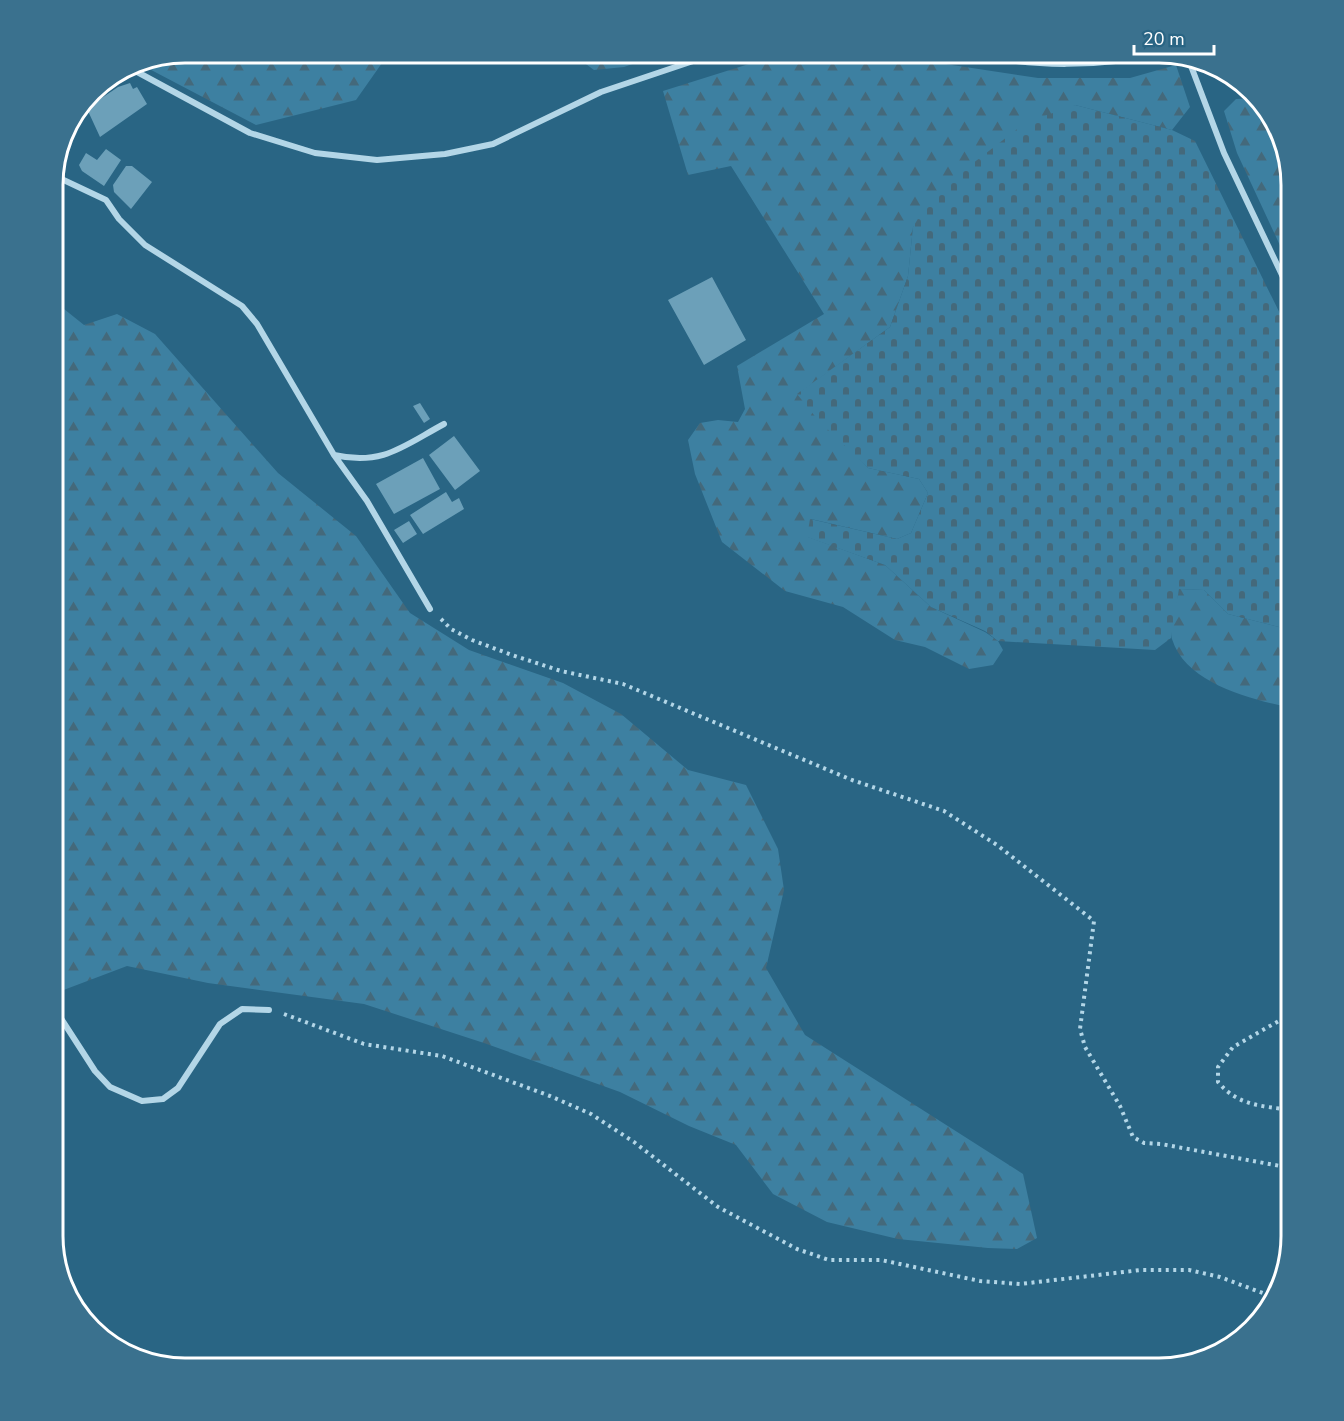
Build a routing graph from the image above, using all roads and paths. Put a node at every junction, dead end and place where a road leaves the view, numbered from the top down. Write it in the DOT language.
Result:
graph roads {
  1 [pos="687,63"];
  2 [pos="1191,67"];
  3 [pos="138,72"];
  4 [pos="63,180"];
  5 [pos="1281,271"];
  6 [pos="444,424"];
  7 [pos="334,455"];
  8 [pos="430,609"];
  9 [pos="269,1010"];
  10 [pos="1281,1020"];
  11 [pos="63,1022"];
  12 [pos="1281,1109"];
  13 [pos="1281,1166"];
  14 [pos="1266,1294"];
  1 -- 3 [label="street"];
  2 -- 5 [label="street"];
  4 -- 7 [label="street"];
  6 -- 7 [label="street"];
  7 -- 8 [label="street"];
  8 -- 13 [label="path"];
  9 -- 11 [label="street"];
  9 -- 14 [label="path"];
  10 -- 12 [label="path"];
}
